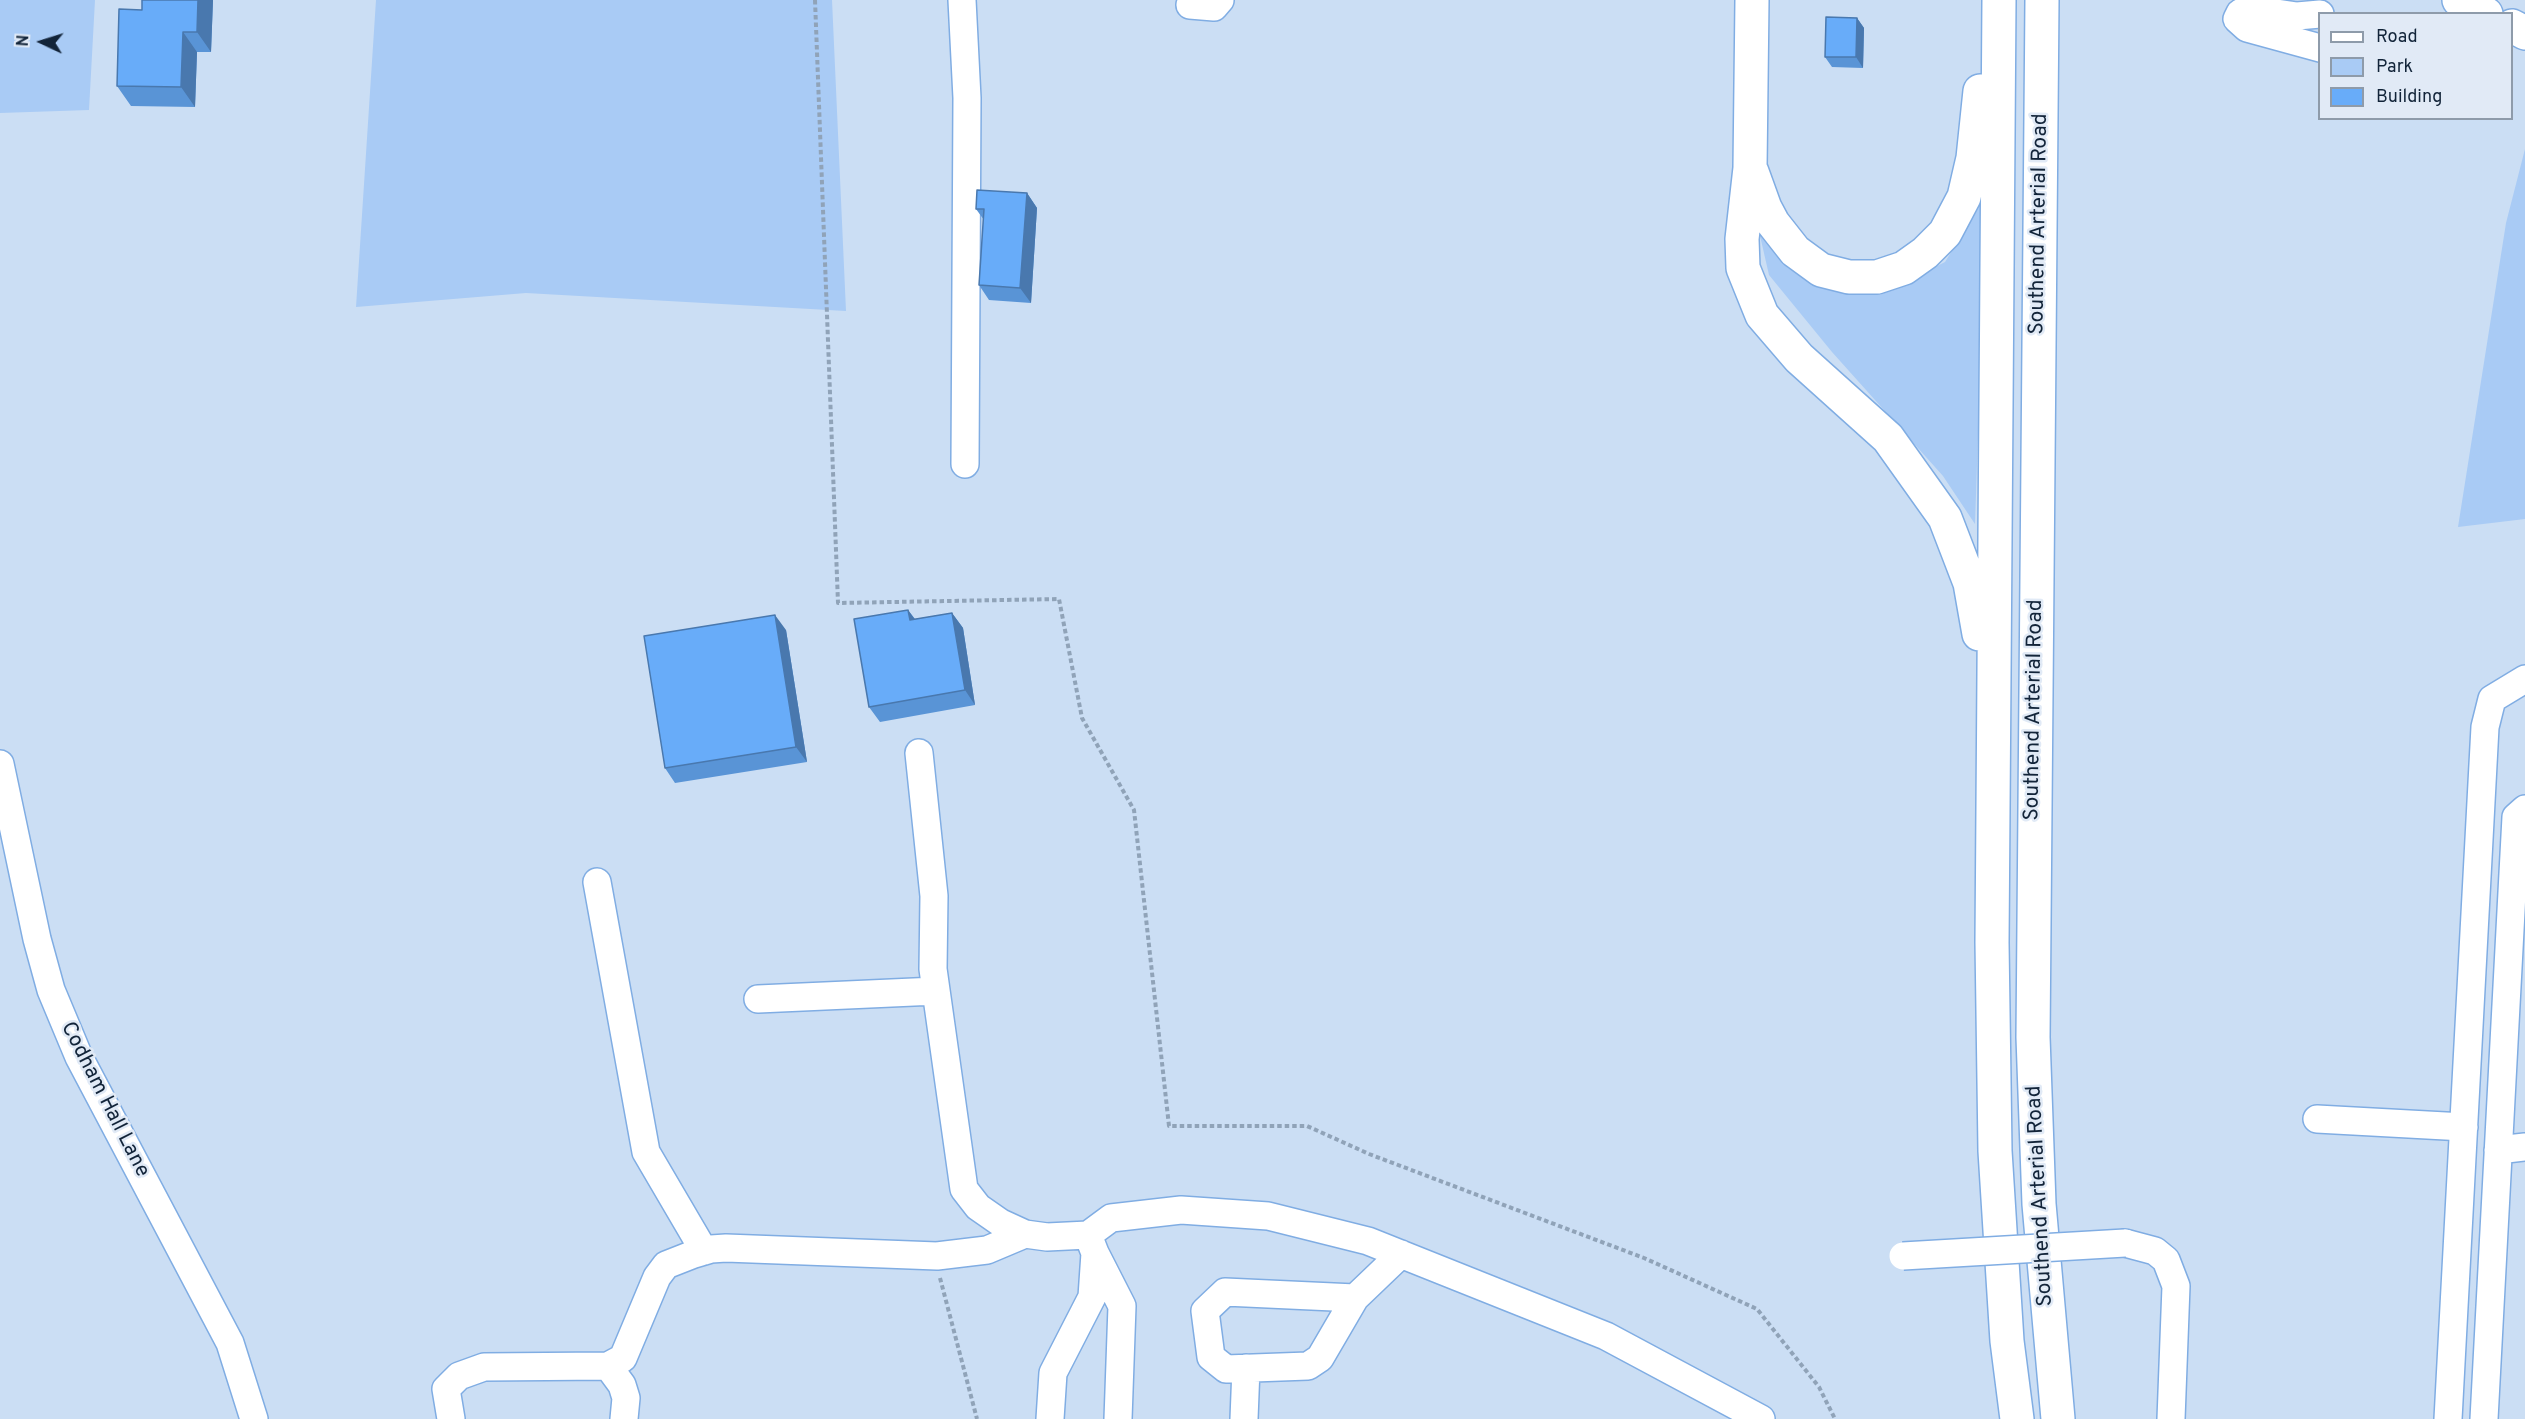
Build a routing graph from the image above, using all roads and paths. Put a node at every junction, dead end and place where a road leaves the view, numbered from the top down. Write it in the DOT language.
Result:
graph roads {
  1 [pos="815,0"];
  2 [pos="962,0"];
  3 [pos="1220,0"];
  4 [pos="1752,0"];
  5 [pos="1984,0"];
  6 [pos="2000,0"];
  7 [pos="2044,0"];
  8 [pos="2459,0"];
  9 [pos="1190,6"];
  10 [pos="2482,12"];
  11 [pos="2318,14"];
  12 [pos="2318,48"];
  13 [pos="1750,168"];
  14 [pos="965,464"];
  15 [pos="2525,679"];
  16 [pos="919,753"];
  17 [pos="0,764"];
  18 [pos="1994,785"];
  19 [pos="2525,809"];
  20 [pos="597,882"];
  21 [pos="2517,940"];
  22 [pos="936,991"];
  23 [pos="758,999"];
  24 [pos="2514,1062"];
  25 [pos="2317,1119"];
  26 [pos="2464,1127"];
  27 [pos="2525,1147"];
  28 [pos="2498,1150"];
  29 [pos="1025,1234"];
  30 [pos="1091,1244"];
  31 [pos="704,1251"];
  32 [pos="1401,1254"];
  33 [pos="937,1256"];
  34 [pos="1903,1256"];
  35 [pos="1355,1298"];
  36 [pos="608,1366"];
  37 [pos="1246,1368"];
  38 [pos="2053,1375"];
  39 [pos="255,1419"];
  40 [pos="451,1419"];
  41 [pos="624,1419"];
  42 [pos="977,1419"];
  43 [pos="1050,1419"];
  44 [pos="1118,1419"];
  45 [pos="1244,1419"];
  46 [pos="1761,1419"];
  47 [pos="1835,1419"];
  48 [pos="2017,1419"];
  49 [pos="2058,1419"];
  50 [pos="2063,1419"];
  51 [pos="2171,1419"];
  52 [pos="2448,1419"];
  53 [pos="2484,1419"];
  1 -- 47 [label="path"];
  2 -- 14 [label="street"];
  3 -- 9 [label="street"];
  4 -- 13 [label="main road"];
  5 -- 13 [label="main road"];
  6 -- 18 [label="main road, Southend Arterial Road"];
  7 -- 38 [label="main road, Southend Arterial Road"];
  8 -- 10 [label="main road"];
  11 -- 12 [label="street"];
  13 -- 18 [label="main road"];
  15 -- 26 [label="street"];
  16 -- 22 [label="street"];
  17 -- 39 [label="street, Codham Hall Lane"];
  18 -- 48 [label="main road, Southend Arterial Road"];
  19 -- 21 [label="street"];
  20 -- 31 [label="street"];
  21 -- 24 [label="street"];
  22 -- 23 [label="street"];
  22 -- 29 [label="street"];
  24 -- 28 [label="street"];
  25 -- 26 [label="street"];
  26 -- 52 [label="street"];
  27 -- 28 [label="street"];
  28 -- 53 [label="street"];
  29 -- 30 [label="street"];
  29 -- 33 [label="street"];
  30 -- 32 [label="street"];
  30 -- 43 [label="street"];
  30 -- 44 [label="street"];
  31 -- 33 [label="street"];
  31 -- 36 [label="street"];
  32 -- 35 [label="street"];
  32 -- 46 [label="street"];
  33 -- 42 [label="path"];
  34 -- 51 [label="street, bridge"];
  35 -- 37 [label="street"];
  35 -- 37 [label="street"];
  36 -- 40 [label="street"];
  36 -- 41 [label="street"];
  37 -- 45 [label="street"];
  38 -- 49 [label="main road, Southend Arterial Road"];
  38 -- 50 [label="main road"];
}
